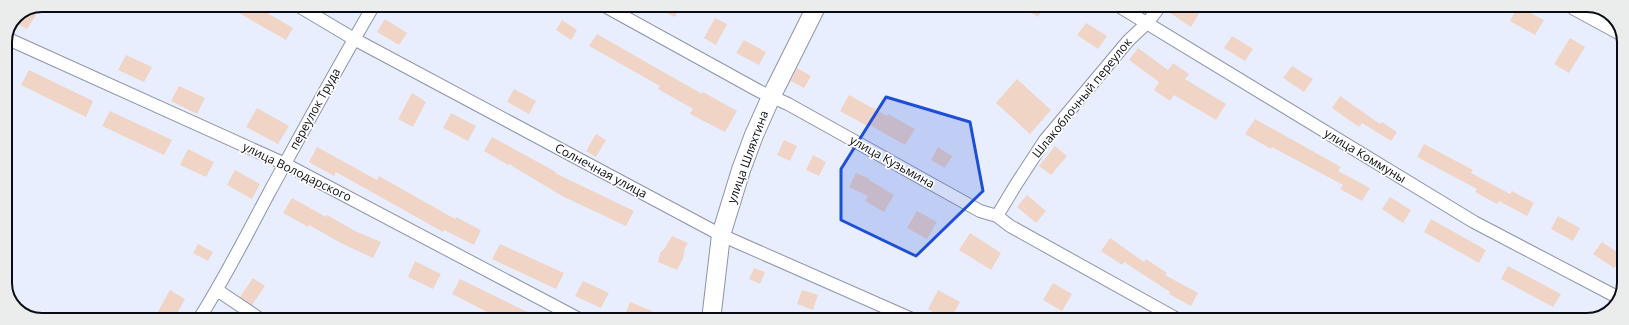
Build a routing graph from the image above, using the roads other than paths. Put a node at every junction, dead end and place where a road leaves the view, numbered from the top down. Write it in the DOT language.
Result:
graph roads {
  1 [pos="308,12"];
  2 [pos="370,12"];
  3 [pos="616,12"];
  4 [pos="814,12"];
  5 [pos="1128,12"];
  6 [pos="1156,12"];
  7 [pos="1587,12"];
  8 [pos="1147,23"];
  9 [pos="1613,26"];
  10 [pos="354,39"];
  11 [pos="12,41"];
  12 [pos="771,97"];
  13 [pos="285,164"];
  14 [pos="997,216"];
  15 [pos="721,235"];
  16 [pos="217,290"];
  17 [pos="1614,296"];
  18 [pos="203,313"];
  19 [pos="251,313"];
  20 [pos="568,313"];
  21 [pos="712,313"];
  22 [pos="898,313"];
  23 [pos="1166,313"];
  1 -- 10 [label="street, Солнечная улица"];
  2 -- 10 [label="street, переулок Труда"];
  3 -- 12 [label="street, улица Кузьмина"];
  4 -- 12 [label="main road, улица Шляхтина"];
  5 -- 8 [label="street, улица Коммуны"];
  6 -- 8 [label="street, Шлакоблочный переулок"];
  7 -- 9 [label="main road"];
  8 -- 14 [label="street, Шлакоблочный переулок"];
  8 -- 17 [label="street, улица Коммуны"];
  10 -- 13 [label="street, переулок Труда"];
  10 -- 15 [label="street, Солнечная улица"];
  11 -- 13 [label="street, улица Володарского"];
  12 -- 14 [label="street, улица Кузьмина"];
  12 -- 15 [label="main road, улица Шляхтина"];
  13 -- 16 [label="street, переулок Труда"];
  13 -- 20 [label="street, улица Володарского"];
  14 -- 23 [label="street, улица Кузьмина"];
  15 -- 21 [label="main road, улица Шляхтина"];
  15 -- 22 [label="street, Солнечная улица"];
  16 -- 18 [label="street, переулок Труда"];
  16 -- 19 [label="street"];
}
